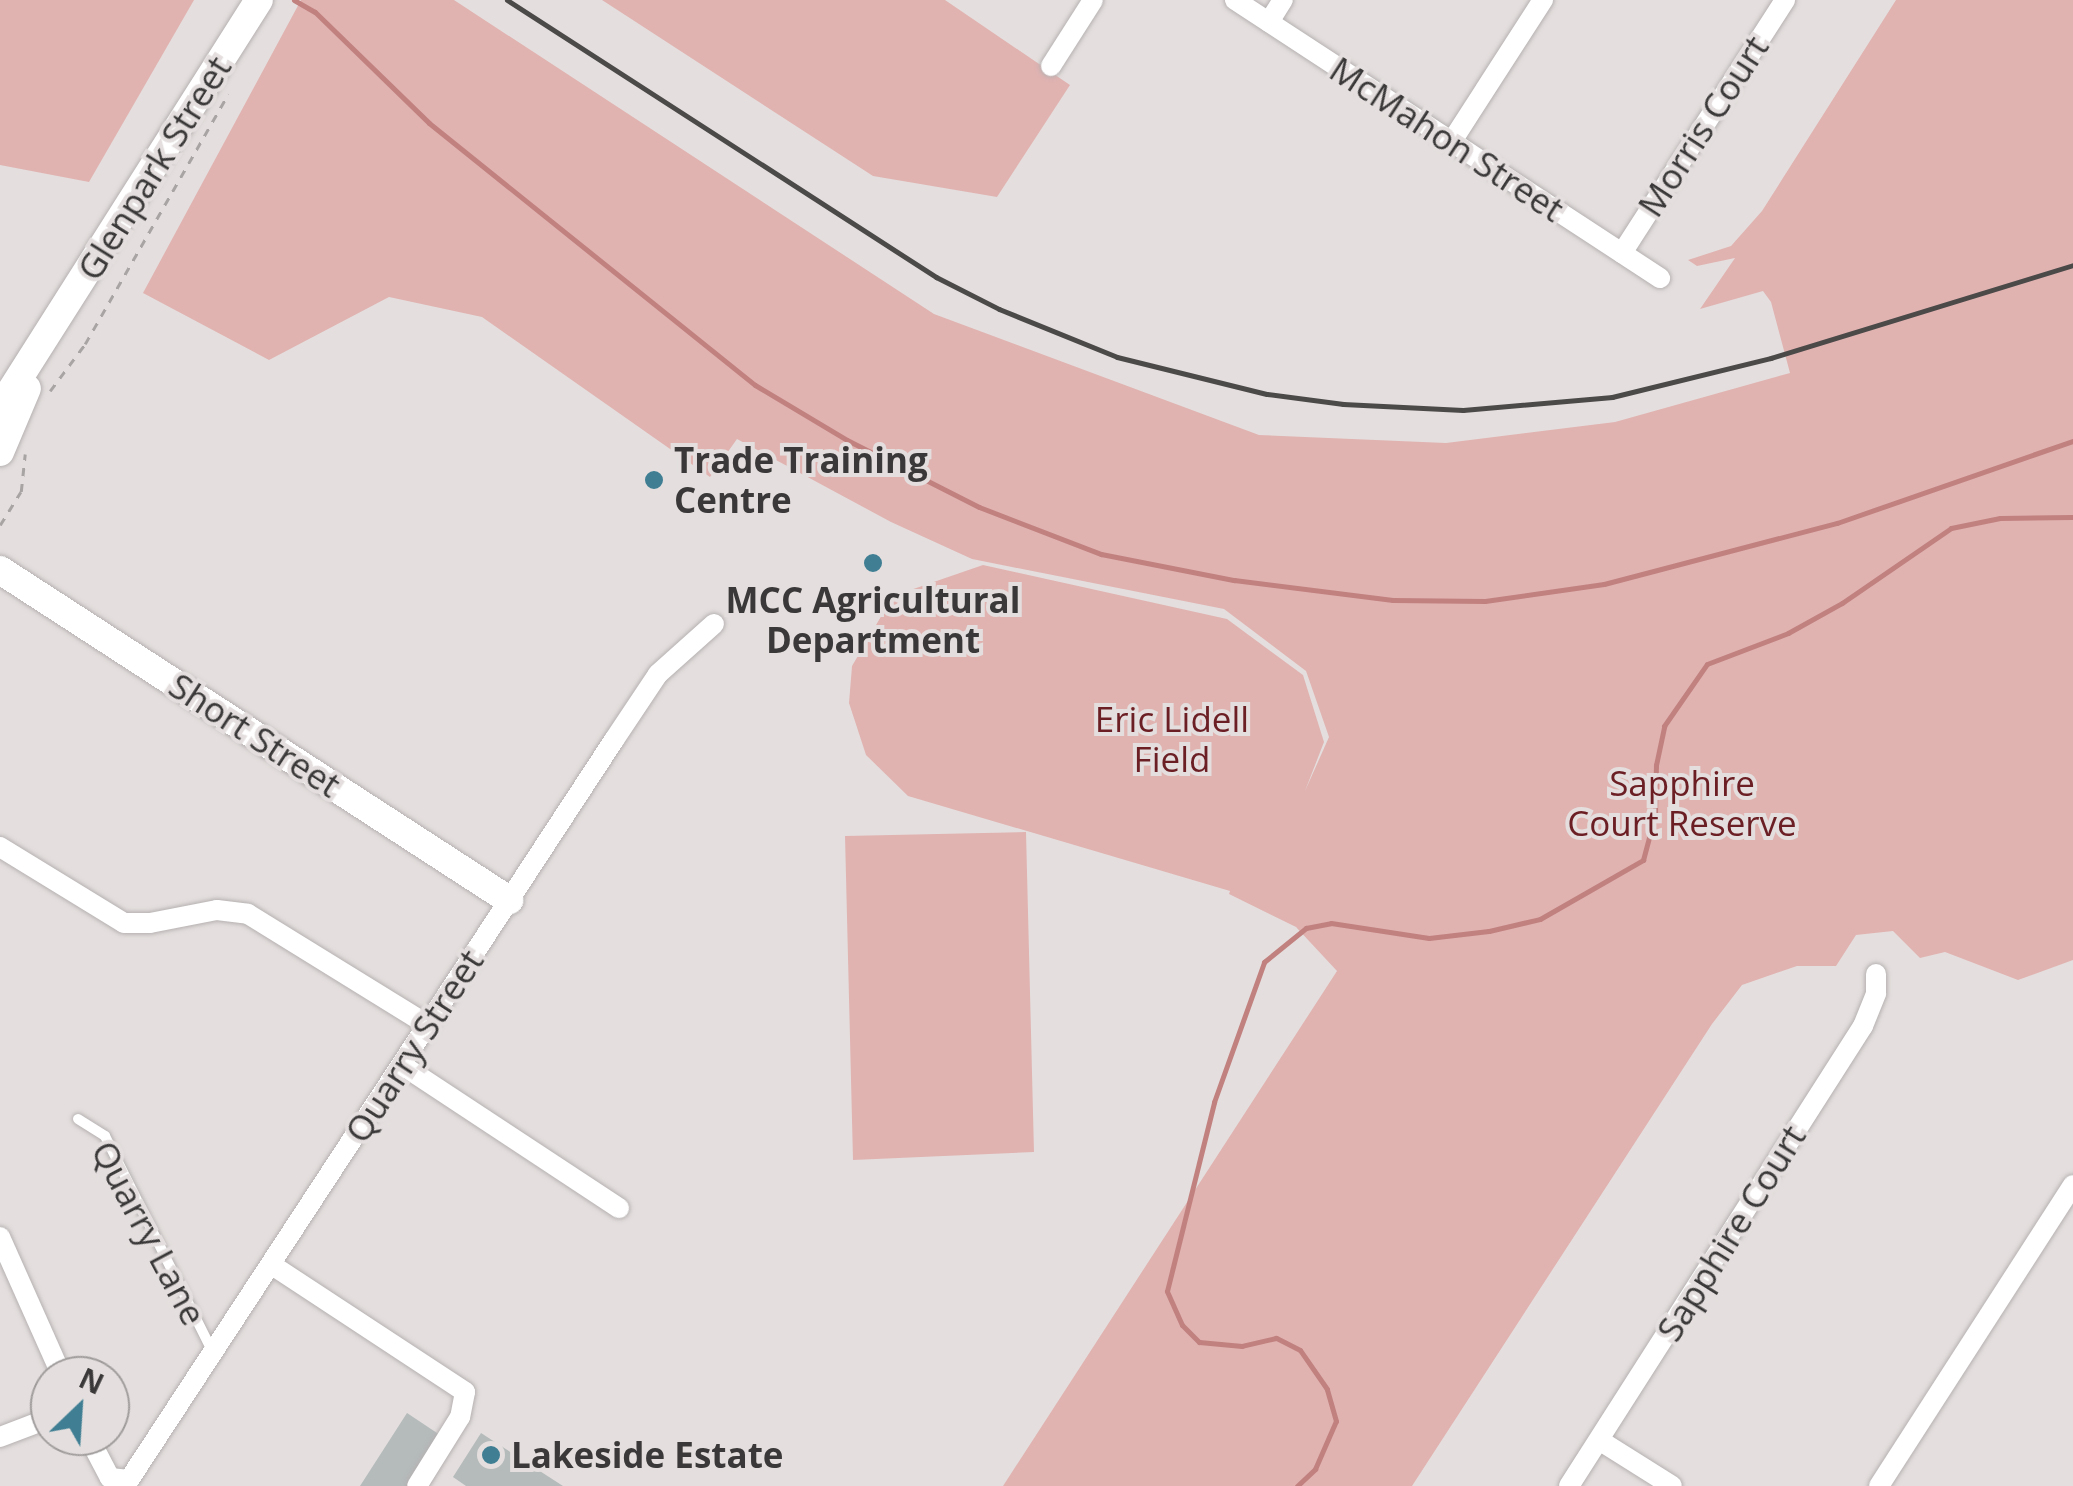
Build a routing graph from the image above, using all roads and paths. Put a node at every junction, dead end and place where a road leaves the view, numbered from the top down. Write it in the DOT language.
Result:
graph roads {
  1 [pos="1093,0"];
  2 [pos="1235,0"];
  3 [pos="1283,0"];
  4 [pos="1543,0"];
  5 [pos="1785,0"];
  6 [pos="252,10"];
  7 [pos="1268,22"];
  8 [pos="1051,66"];
  9 [pos="232,86"];
  10 [pos="1452,141"];
  11 [pos="1622,253"];
  12 [pos="1660,278"];
  13 [pos="49,336"];
  14 [pos="47,397"];
  15 [pos="0,408"];
  16 [pos="28,442"];
  17 [pos="0,452"];
  18 [pos="0,525"];
  19 [pos="0,570"];
  20 [pos="714,624"];
  21 [pos="0,847"];
  22 [pos="509,900"];
  23 [pos="1876,974"];
  24 [pos="428,1025"];
  25 [pos="402,1065"];
  26 [pos="78,1119"];
  27 [pos="2073,1185"];
  28 [pos="619,1208"];
  29 [pos="0,1237"];
  30 [pos="272,1264"];
  31 [pos="213,1354"];
  32 [pos="53,1356"];
  33 [pos="30,1425"];
  34 [pos="0,1436"];
  35 [pos="1599,1440"];
  36 [pos="98,1456"];
  37 [pos="417,1486"];
  38 [pos="1569,1486"];
  39 [pos="1672,1486"];
  40 [pos="1879,1486"];
  1 -- 8 [label="street"];
  2 -- 7 [label="street, McMahon Street"];
  3 -- 7 [label="street"];
  4 -- 10 [label="street"];
  5 -- 11 [label="street, Morris Court"];
  6 -- 13 [label="street, Glenpark Street"];
  7 -- 10 [label="street, McMahon Street"];
  9 -- 14 [label="path"];
  10 -- 11 [label="street, McMahon Street"];
  11 -- 12 [label="street, McMahon Street"];
  13 -- 15 [label="street, Glenpark Street"];
  13 -- 17 [label="street, Glenpark Street"];
  16 -- 18 [label="path"];
  19 -- 22 [label="street, Short Street"];
  20 -- 22 [label="street, Quarry Street"];
  21 -- 24 [label="street"];
  22 -- 24 [label="street, Quarry Street"];
  23 -- 35 [label="street, Sapphire Court"];
  24 -- 25 [label="street, Quarry Street"];
  25 -- 28 [label="street"];
  25 -- 30 [label="street, Quarry Street"];
  26 -- 31 [label="lane, Quarry Lane"];
  27 -- 40 [label="street"];
  29 -- 32 [label="street"];
  30 -- 31 [label="street, Quarry Street"];
  30 -- 37 [label="street"];
  31 -- 36 [label="street, Quarry Street"];
  33 -- 34 [label="street"];
  35 -- 38 [label="street, Sapphire Court"];
  35 -- 39 [label="street"];
}
